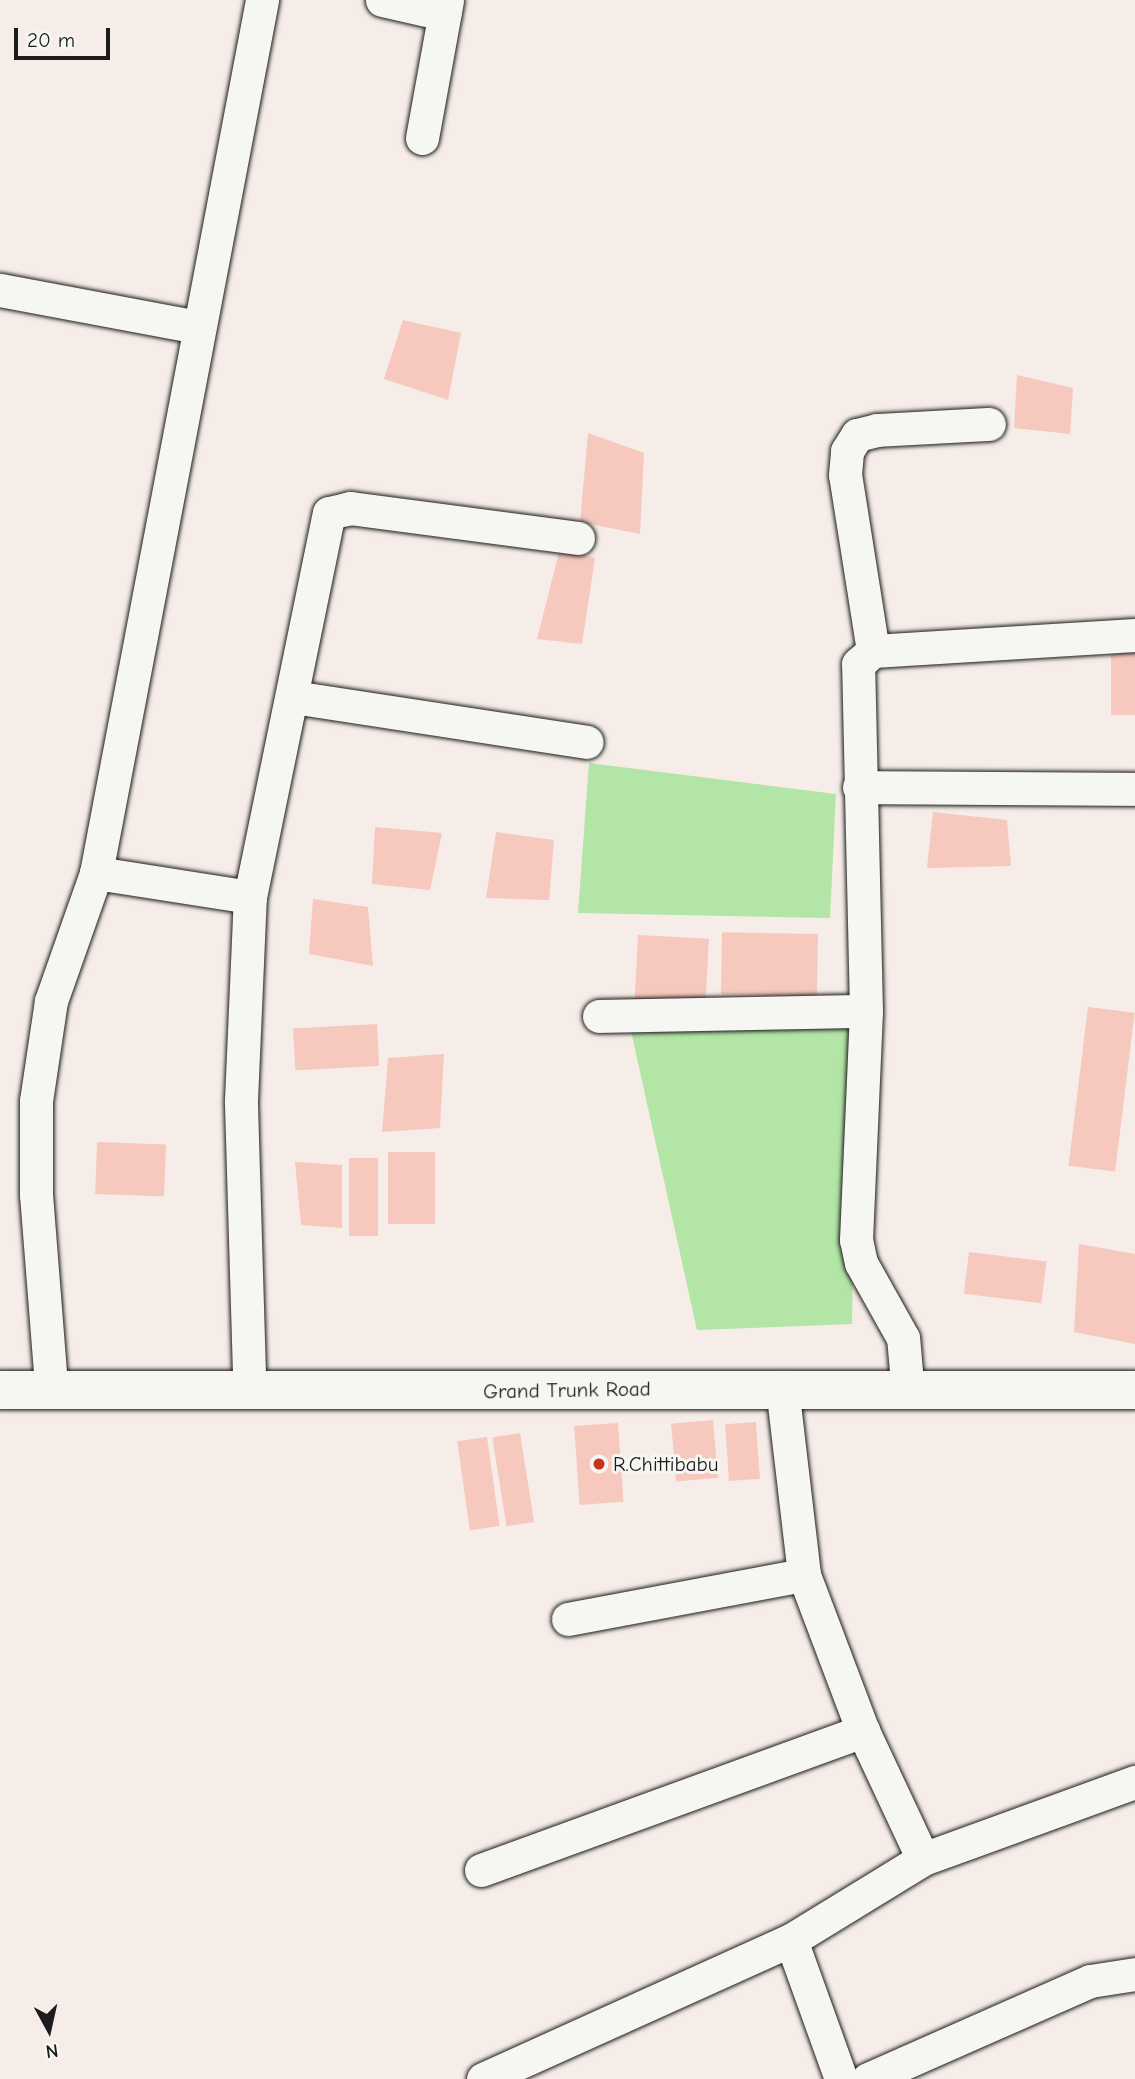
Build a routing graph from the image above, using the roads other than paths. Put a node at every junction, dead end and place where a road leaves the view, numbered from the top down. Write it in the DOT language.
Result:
graph roads {
  1 [pos="262,0"];
  2 [pos="382,0"];
  3 [pos="446,7"];
  4 [pos="422,138"];
  5 [pos="0,290"];
  6 [pos="198,327"];
  7 [pos="989,424"];
  8 [pos="578,538"];
  9 [pos="1135,635"];
  10 [pos="873,651"];
  11 [pos="293,697"];
  12 [pos="587,742"];
  13 [pos="859,787"];
  14 [pos="1135,789"];
  15 [pos="96,873"];
  16 [pos="250,897"];
  17 [pos="866,1011"];
  18 [pos="599,1016"];
  19 [pos="0,1371"];
  20 [pos="906,1371"];
  21 [pos="1135,1371"];
  22 [pos="50,1372"];
  23 [pos="249,1374"];
  24 [pos="782,1387"];
  25 [pos="0,1390"];
  26 [pos="1135,1390"];
  27 [pos="804,1575"];
  28 [pos="568,1619"];
  29 [pos="863,1731"];
  30 [pos="1135,1782"];
  31 [pos="923,1859"];
  32 [pos="481,1870"];
  33 [pos="791,1940"];
  34 [pos="1135,1974"];
  35 [pos="483,2079"];
  36 [pos="841,2079"];
  37 [pos="868,2079"];
  1 -- 6 [label="street"];
  2 -- 3 [label="street"];
  3 -- 4 [label="street"];
  5 -- 6 [label="street"];
  6 -- 15 [label="street"];
  7 -- 10 [label="street"];
  8 -- 11 [label="street"];
  9 -- 10 [label="street"];
  10 -- 13 [label="street"];
  11 -- 12 [label="street"];
  11 -- 16 [label="street"];
  13 -- 14 [label="street"];
  13 -- 17 [label="street"];
  15 -- 16 [label="street"];
  15 -- 22 [label="street"];
  16 -- 23 [label="street"];
  17 -- 18 [label="street"];
  17 -- 20 [label="street"];
  19 -- 22 [label="main road, Grand Trunk Road"];
  20 -- 21 [label="main road, Grand Trunk Road"];
  20 -- 23 [label="main road, Grand Trunk Road"];
  22 -- 23 [label="main road, Grand Trunk Road"];
  24 -- 25 [label="main road, Grand Trunk Road"];
  24 -- 26 [label="main road, Grand Trunk Road"];
  24 -- 27 [label="street"];
  27 -- 28 [label="street"];
  27 -- 29 [label="street"];
  29 -- 31 [label="street"];
  29 -- 32 [label="street"];
  30 -- 31 [label="street"];
  31 -- 33 [label="street"];
  33 -- 35 [label="street"];
  33 -- 36 [label="street"];
  34 -- 37 [label="street"];
}
